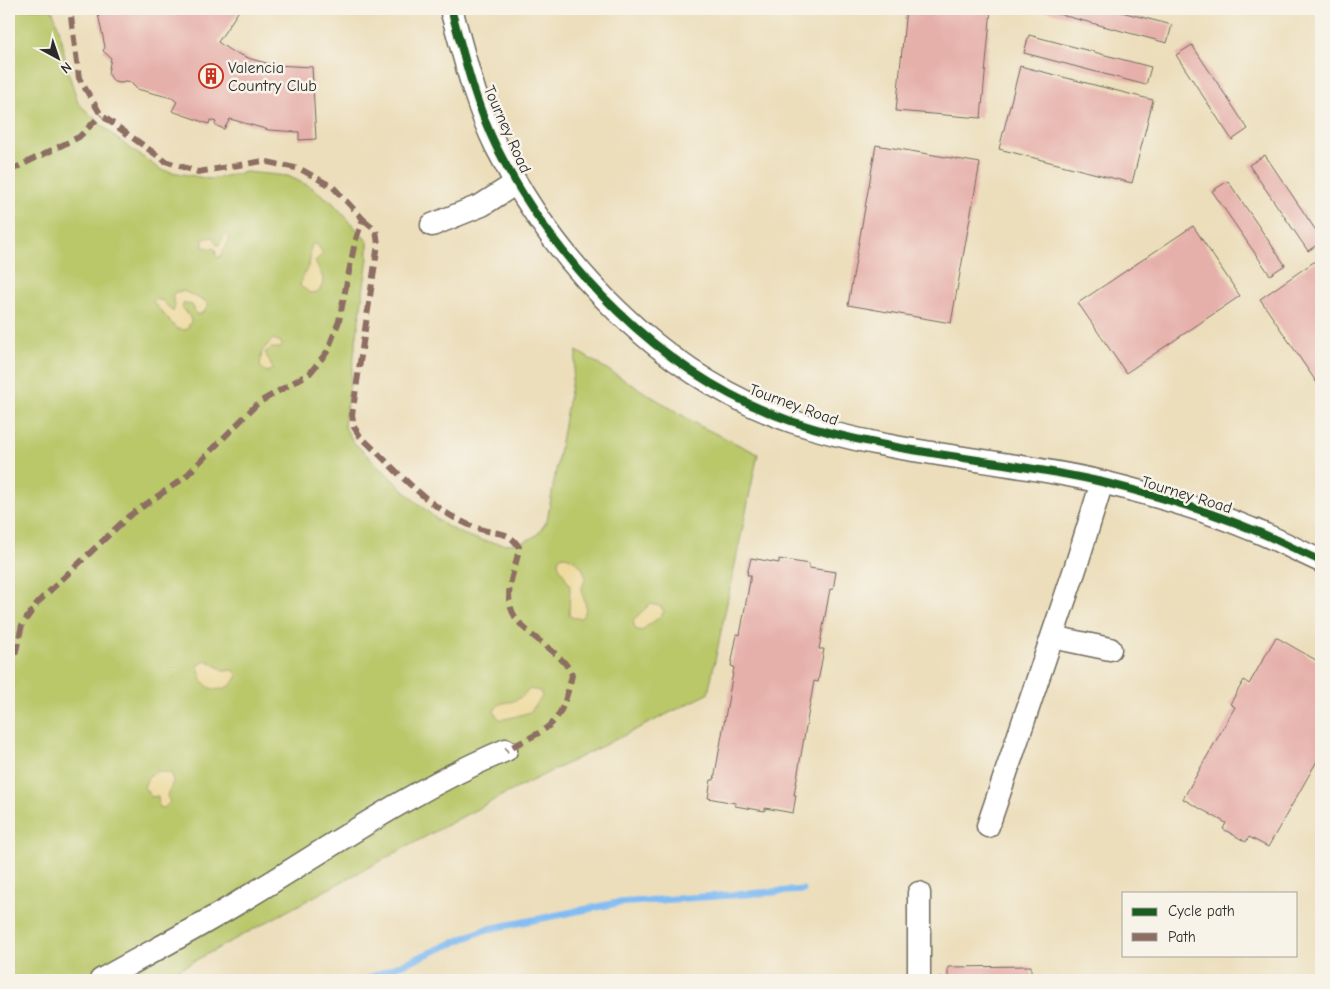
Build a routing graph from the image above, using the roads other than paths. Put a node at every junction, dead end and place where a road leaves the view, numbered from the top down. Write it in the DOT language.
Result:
graph roads {
  1 [pos="451,9"];
  2 [pos="516,183"];
  3 [pos="432,225"];
  4 [pos="1102,482"];
  5 [pos="1321,562"];
  6 [pos="1052,637"];
  7 [pos="1110,649"];
  8 [pos="506,750"];
  9 [pos="988,826"];
  10 [pos="920,893"];
  11 [pos="101,980"];
  12 [pos="919,980"];
  1 -- 2 [label="street, Tourney Road"];
  2 -- 3 [label="street"];
  2 -- 4 [label="street, Tourney Road"];
  4 -- 5 [label="street, Tourney Road"];
  4 -- 6 [label="street"];
  6 -- 7 [label="street"];
  6 -- 9 [label="street"];
  8 -- 11 [label="street"];
  10 -- 12 [label="street"];
}
